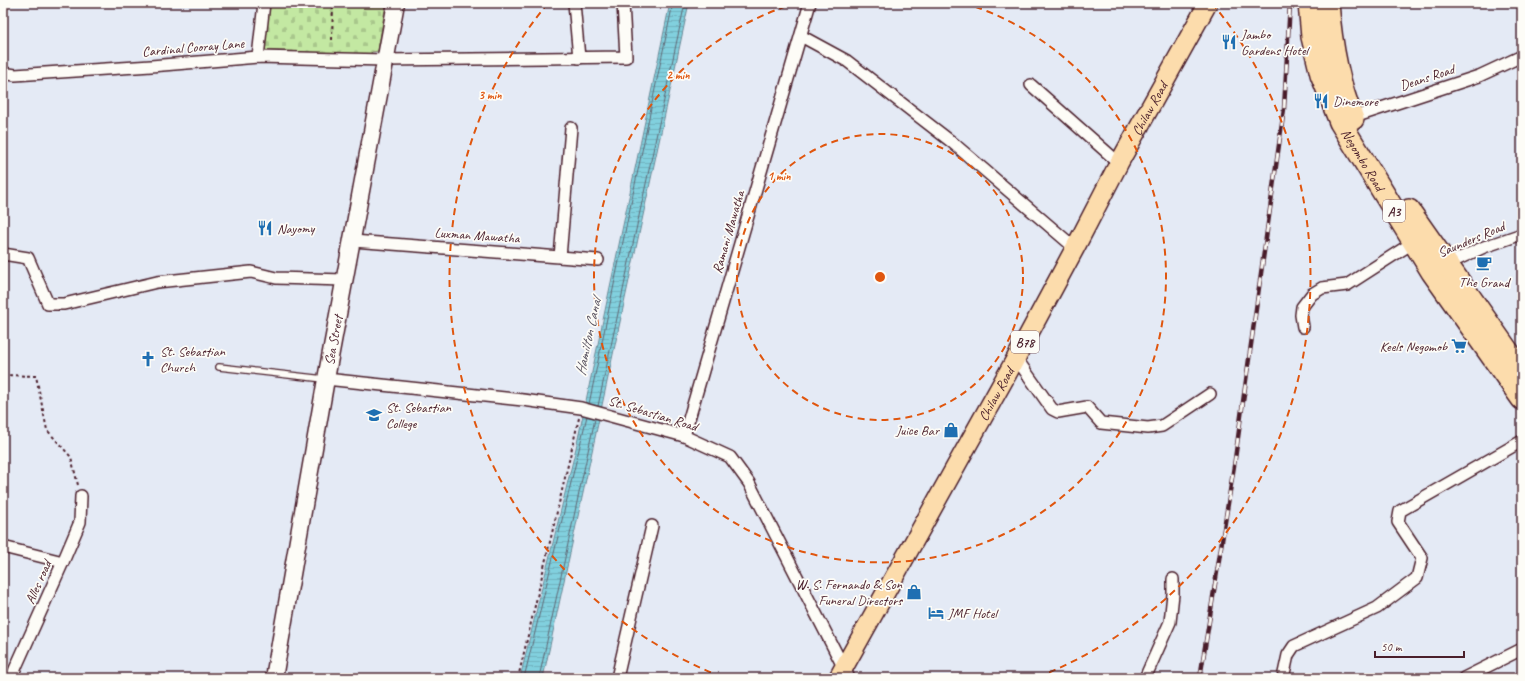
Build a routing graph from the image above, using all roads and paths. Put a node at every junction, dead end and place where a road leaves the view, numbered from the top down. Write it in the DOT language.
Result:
graph roads {
  1 [pos="264,3"];
  2 [pos="333,3"];
  3 [pos="396,3"];
  4 [pos="574,3"];
  5 [pos="623,3"];
  6 [pos="810,3"];
  7 [pos="1208,3"];
  8 [pos="1309,3"];
  9 [pos="1328,3"];
  10 [pos="801,36"];
  11 [pos="332,40"];
  12 [pos="1522,56"];
  13 [pos="258,57"];
  14 [pos="579,58"];
  15 [pos="385,60"];
  16 [pos="3,74"];
  17 [pos="1031,85"];
  18 [pos="1346,120"];
  19 [pos="571,128"];
  20 [pos="1119,162"];
  21 [pos="1522,234"];
  22 [pos="353,241"];
  23 [pos="1414,242"];
  24 [pos="1075,248"];
  25 [pos="3,254"];
  26 [pos="560,257"];
  27 [pos="598,260"];
  28 [pos="1439,268"];
  29 [pos="344,280"];
  30 [pos="1303,327"];
  31 [pos="1016,358"];
  32 [pos="219,367"];
  33 [pos="1522,370"];
  34 [pos="3,375"];
  35 [pos="326,380"];
  36 [pos="1210,394"];
  37 [pos="1522,399"];
  38 [pos="582,408"];
  39 [pos="684,436"];
  40 [pos="1522,441"];
  41 [pos="81,496"];
  42 [pos="652,526"];
  43 [pos="3,547"];
  44 [pos="63,562"];
  45 [pos="1173,579"];
  46 [pos="1522,649"];
  47 [pos="843,674"];
  48 [pos="11,678"];
  49 [pos="274,678"];
  50 [pos="518,678"];
  51 [pos="617,678"];
  52 [pos="1145,678"];
  53 [pos="1283,678"];
  54 [pos="1464,678"];
  1 -- 13 [label="street"];
  2 -- 11 [label="path"];
  3 -- 15 [label="street, Sea Street"];
  4 -- 14 [label="street"];
  5 -- 14 [label="street, Cardinal Cooray Lane"];
  6 -- 10 [label="street, Ramani Mawatha"];
  7 -- 20 [label="main road, Chilaw Road / B78"];
  8 -- 18 [label="highway, Negombo Road / A3"];
  9 -- 18 [label="highway, Negombo Road / A3"];
  10 -- 24 [label="street"];
  10 -- 39 [label="street, Ramani Mawatha"];
  12 -- 18 [label="street, Deans Road"];
  13 -- 15 [label="street, Cardinal Cooray Lane"];
  13 -- 16 [label="street, Cardinal Cooray Lane"];
  14 -- 15 [label="street, Cardinal Cooray Lane"];
  15 -- 22 [label="street, Sea Street"];
  17 -- 20 [label="street"];
  18 -- 23 [label="highway, Negombo Road / A3"];
  18 -- 28 [label="highway, Negombo Road / A3"];
  19 -- 26 [label="street"];
  20 -- 24 [label="main road, Chilaw Road / B78"];
  21 -- 28 [label="street, Saunders Road"];
  22 -- 26 [label="street, Luxman Mawatha"];
  22 -- 29 [label="street, Sea Street"];
  23 -- 28 [label="highway, Negombo Road / A3"];
  23 -- 30 [label="street"];
  24 -- 31 [label="main road, Chilaw Road / B78"];
  25 -- 29 [label="street"];
  26 -- 27 [label="street, Luxman Mawatha"];
  28 -- 33 [label="highway, Negombo Road / A3"];
  28 -- 37 [label="highway, Negombo Road / A3"];
  29 -- 35 [label="street, Sea Street"];
  31 -- 36 [label="street"];
  31 -- 47 [label="main road, Chilaw Road / B78"];
  32 -- 35 [label="lane"];
  34 -- 41 [label="path"];
  35 -- 38 [label="street, St. Sebastian Road"];
  35 -- 49 [label="street, Sea Street"];
  38 -- 39 [label="street, St. Sebastian Road"];
  38 -- 50 [label="path"];
  39 -- 47 [label="street, St. Sebastian Road"];
  40 -- 53 [label="street"];
  41 -- 44 [label="street, Alles road"];
  42 -- 51 [label="street"];
  43 -- 44 [label="street"];
  44 -- 48 [label="street, Alles road"];
  45 -- 52 [label="street"];
  46 -- 54 [label="street"];
}
